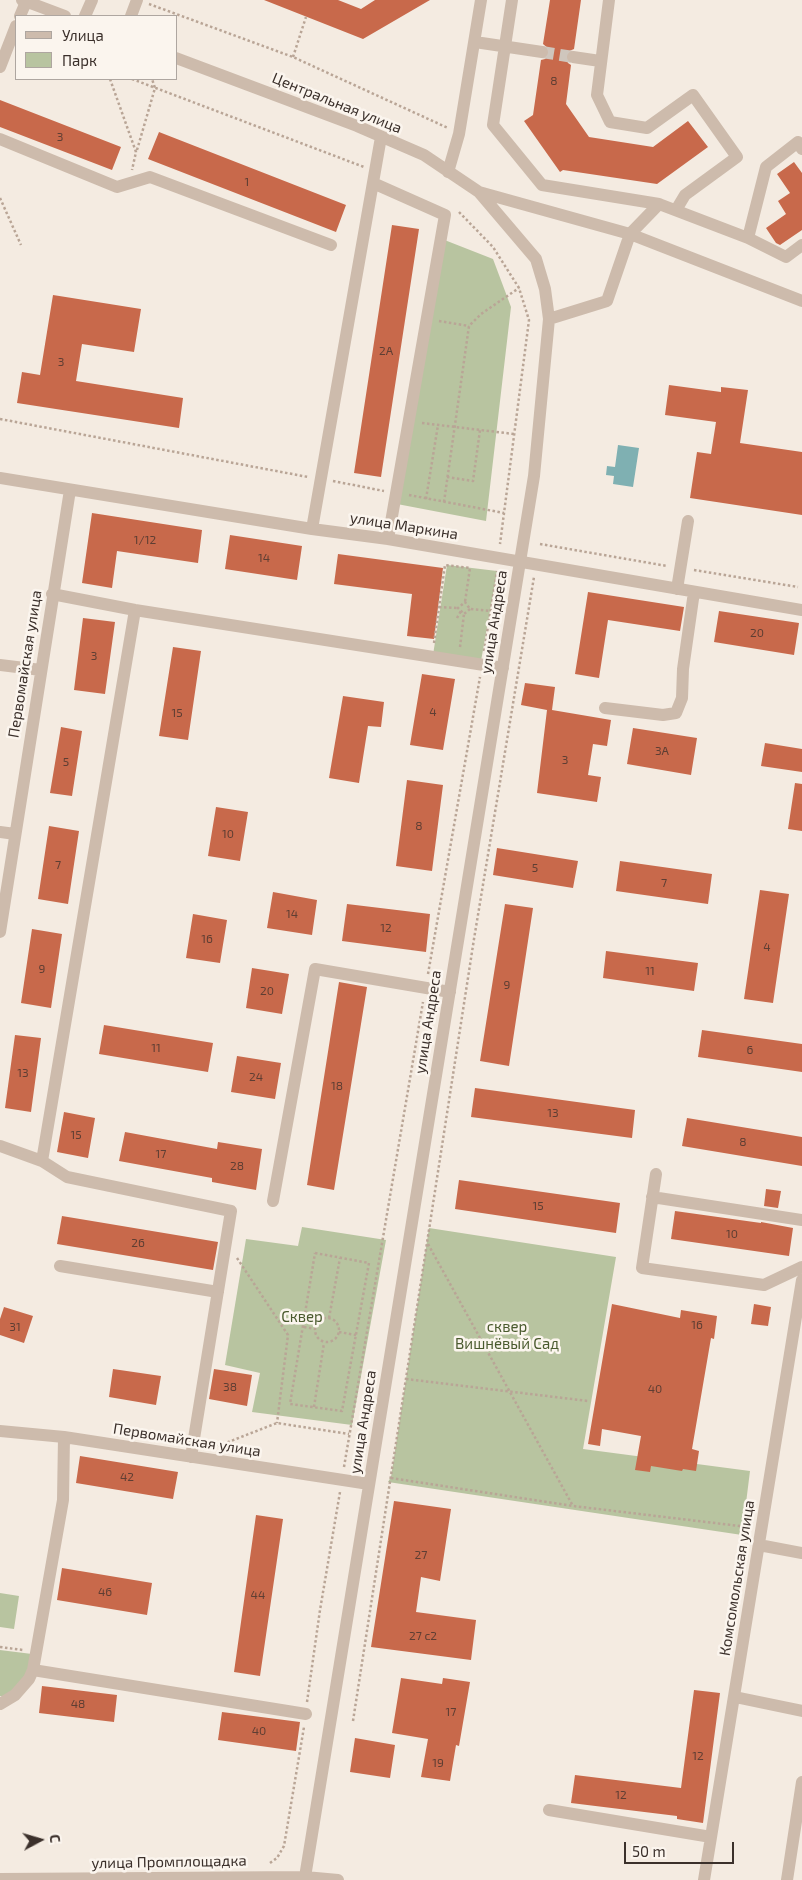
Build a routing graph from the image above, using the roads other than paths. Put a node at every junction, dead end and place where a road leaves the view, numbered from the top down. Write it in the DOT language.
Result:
graph roads {
  1 [pos="92,0"];
  2 [pos="481,0"];
  3 [pos="512,0"];
  4 [pos="609,0"];
  5 [pos="24,1"];
  6 [pos="142,2"];
  7 [pos="20,15"];
  8 [pos="61,15"];
  9 [pos="85,15"];
  10 [pos="132,15"];
  11 [pos="15,29"];
  12 [pos="475,42"];
  13 [pos="504,46"];
  14 [pos="542,52"];
  15 [pos="573,57"];
  16 [pos="178,59"];
  17 [pos="600,62"];
  18 [pos="0,67"];
  19 [pos="381,136"];
  20 [pos="0,139"];
  21 [pos="802,149"];
  22 [pos="448,172"];
  23 [pos="374,177"];
  24 [pos="479,192"];
  25 [pos="659,204"];
  26 [pos="676,210"];
  27 [pos="630,234"];
  28 [pos="748,238"];
  29 [pos="331,245"];
  30 [pos="802,245"];
  31 [pos="802,301"];
  32 [pos="549,319"];
  33 [pos="0,478"];
  34 [pos="70,490"];
  35 [pos="688,521"];
  36 [pos="312,529"];
  37 [pos="388,539"];
  38 [pos="520,562"];
  39 [pos="677,589"];
  40 [pos="694,592"];
  41 [pos="52,594"];
  42 [pos="135,610"];
  43 [pos="802,610"];
  44 [pos="0,665"];
  45 [pos="503,668"];
  46 [pos="41,670"];
  47 [pos="605,708"];
  48 [pos="0,832"];
  49 [pos="16,834"];
  50 [pos="0,932"];
  51 [pos="450,992"];
  52 [pos="0,1146"];
  53 [pos="42,1161"];
  54 [pos="656,1174"];
  55 [pos="652,1197"];
  56 [pos="273,1201"];
  57 [pos="802,1220"];
  58 [pos="60,1266"];
  59 [pos="802,1267"];
  60 [pos="802,1280"];
  61 [pos="218,1292"];
  62 [pos="789,1359"];
  63 [pos="802,1361"];
  64 [pos="0,1431"];
  65 [pos="64,1437"];
  66 [pos="191,1457"];
  67 [pos="370,1484"];
  68 [pos="759,1545"];
  69 [pos="802,1553"];
  70 [pos="33,1670"];
  71 [pos="735,1697"];
  72 [pos="0,1704"];
  73 [pos="802,1711"];
  74 [pos="306,1714"];
  75 [pos="802,1782"];
  76 [pos="549,1810"];
  77 [pos="711,1837"];
  78 [pos="306,1878"];
  79 [pos="0,1879"];
  80 [pos="338,1880"];
  81 [pos="704,1880"];
  82 [pos="787,1880"];
  1 -- 9 [label="street"];
  2 -- 12 [label="street"];
  3 -- 13 [label="street"];
  4 -- 17 [label="street"];
  5 -- 7 [label="street"];
  5 -- 8 [label="street"];
  6 -- 10 [label="street"];
  11 -- 18 [label="street"];
  12 -- 13 [label="street"];
  12 -- 22 [label="street"];
  13 -- 14 [label="street"];
  13 -- 25 [label="street"];
  15 -- 17 [label="street"];
  16 -- 19 [label="street, Центральная улица"];
  17 -- 26 [label="street"];
  19 -- 22 [label="street, Центральная улица"];
  19 -- 23 [label="street"];
  20 -- 29 [label="street"];
  21 -- 28 [label="street"];
  22 -- 24 [label="street, Центральная улица"];
  23 -- 36 [label="street"];
  23 -- 37 [label="street"];
  24 -- 27 [label="street"];
  24 -- 32 [label="street, улица Андреса"];
  25 -- 26 [label="street"];
  25 -- 27 [label="street"];
  26 -- 28 [label="street"];
  27 -- 31 [label="street"];
  27 -- 32 [label="street"];
  28 -- 30 [label="street"];
  32 -- 38 [label="street, улица Андреса"];
  33 -- 34 [label="street, улица Маркина"];
  34 -- 36 [label="street, улица Маркина"];
  34 -- 41 [label="street, Первомайская улица"];
  35 -- 39 [label="street"];
  36 -- 37 [label="street, улица Маркина"];
  37 -- 38 [label="street, улица Маркина"];
  38 -- 39 [label="street, улица Маркина"];
  38 -- 45 [label="street, улица Андреса"];
  39 -- 40 [label="street, улица Маркина"];
  40 -- 43 [label="street, улица Маркина"];
  40 -- 47 [label="street"];
  41 -- 42 [label="street"];
  41 -- 46 [label="street, Первомайская улица"];
  42 -- 45 [label="street"];
  42 -- 53 [label="street"];
  44 -- 46 [label="street"];
  45 -- 51 [label="street, улица Андреса"];
  46 -- 49 [label="street, Первомайская улица"];
  48 -- 49 [label="street"];
  49 -- 50 [label="street, Первомайская улица"];
  51 -- 56 [label="street"];
  51 -- 67 [label="street, улица Андреса"];
  52 -- 53 [label="street"];
  53 -- 61 [label="street"];
  54 -- 55 [label="street"];
  55 -- 57 [label="street"];
  55 -- 59 [label="street"];
  58 -- 61 [label="street"];
  60 -- 62 [label="street, Комсомольская улица"];
  61 -- 66 [label="street"];
  62 -- 63 [label="street"];
  62 -- 68 [label="street, Комсомольская улица"];
  64 -- 65 [label="street, Первомайская улица"];
  65 -- 66 [label="street, Первомайская улица"];
  65 -- 70 [label="street"];
  66 -- 67 [label="street, Первомайская улица"];
  67 -- 78 [label="street, улица Андреса"];
  68 -- 69 [label="street"];
  68 -- 71 [label="street, Комсомольская улица"];
  70 -- 72 [label="street"];
  70 -- 74 [label="street"];
  71 -- 73 [label="street"];
  71 -- 77 [label="street, Комсомольская улица"];
  75 -- 82 [label="street"];
  76 -- 77 [label="street"];
  77 -- 81 [label="street, Комсомольская улица"];
  78 -- 79 [label="street, улица Промплощадка"];
  78 -- 80 [label="street, улица Промплощадка"];
}
